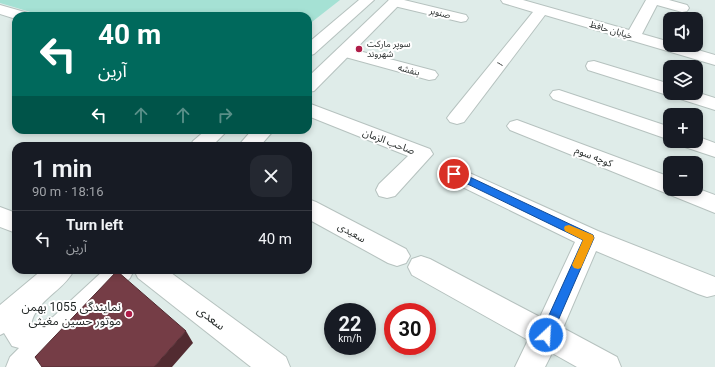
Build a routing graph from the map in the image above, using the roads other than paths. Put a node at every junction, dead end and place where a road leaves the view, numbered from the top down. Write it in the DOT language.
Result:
graph roads {
  1 [pos="367,0"];
  2 [pos="508,0"];
  3 [pos="653,0"];
  4 [pos="396,1"];
  5 [pos="682,8"];
  6 [pos="0,9"];
  7 [pos="542,10"];
  8 [pos="601,12"];
  9 [pos="12,13"];
  10 [pos="461,18"];
  11 [pos="592,24"];
  12 [pos="633,36"];
  13 [pos="312,48"];
  14 [pos="344,52"];
  15 [pos="715,60"];
  16 [pos="594,66"];
  17 [pos="429,75"];
  18 [pos="312,83"];
  19 [pos="663,88"];
  20 [pos="559,95"];
  21 [pos="702,100"];
  22 [pos="715,104"];
  23 [pos="312,111"];
  24 [pos="458,118"];
  25 [pos="517,126"];
  26 [pos="663,132"];
  27 [pos="214,134"];
  28 [pos="260,134"];
  29 [pos="204,142"];
  30 [pos="252,142"];
  31 [pos="703,146"];
  32 [pos="715,150"];
  33 [pos="454,174"];
  34 [pos="663,183"];
  35 [pos="387,190"];
  36 [pos="695,196"];
  37 [pos="715,204"];
  38 [pos="312,210"];
  39 [pos="0,216"];
  40 [pos="12,222"];
  41 [pos="589,238"];
  42 [pos="397,256"];
  43 [pos="421,267"];
  44 [pos="57,274"];
  45 [pos="117,274"];
  46 [pos="152,274"];
  47 [pos="707,286"];
  48 [pos="32,296"];
  49 [pos="0,322"];
  50 [pos="62,327"];
  51 [pos="546,335"];
  52 [pos="21,367"];
  53 [pos="275,367"];
  54 [pos="530,367"];
  55 [pos="606,367"];
  1 -- 13 [label="street"];
  2 -- 7 [label="street, خیابان حافظ"];
  3 -- 5 [label="street"];
  3 -- 12 [label="street"];
  4 -- 10 [label="street, صنوبر"];
  4 -- 14 [label="street"];
  6 -- 9 [label="street"];
  7 -- 11 [label="street, خیابان حافظ"];
  7 -- 24 [label="street, ۱"];
  8 -- 11 [label="street"];
  11 -- 12 [label="street, خیابان حافظ"];
  12 -- 15 [label="street, خیابان حافظ"];
  14 -- 17 [label="street, بنفشه"];
  14 -- 18 [label="street"];
  16 -- 19 [label="street"];
  20 -- 26 [label="street"];
  21 -- 22 [label="street"];
  23 -- 35 [label="street, صاحب الزمان"];
  25 -- 34 [label="street, کوچه سوم"];
  27 -- 29 [label="street"];
  28 -- 30 [label="street"];
  31 -- 32 [label="street"];
  33 -- 41 [label="street"];
  36 -- 37 [label="street"];
  38 -- 42 [label="street, سعیدی"];
  39 -- 40 [label="street"];
  41 -- 47 [label="street"];
  41 -- 51 [label="street"];
  43 -- 51 [label="street"];
  44 -- 48 [label="street"];
  45 -- 50 [label="street"];
  46 -- 53 [label="street, سعدی"];
  48 -- 49 [label="street"];
  48 -- 50 [label="street"];
  50 -- 52 [label="street"];
  51 -- 54 [label="street"];
  51 -- 55 [label="street"];
}
